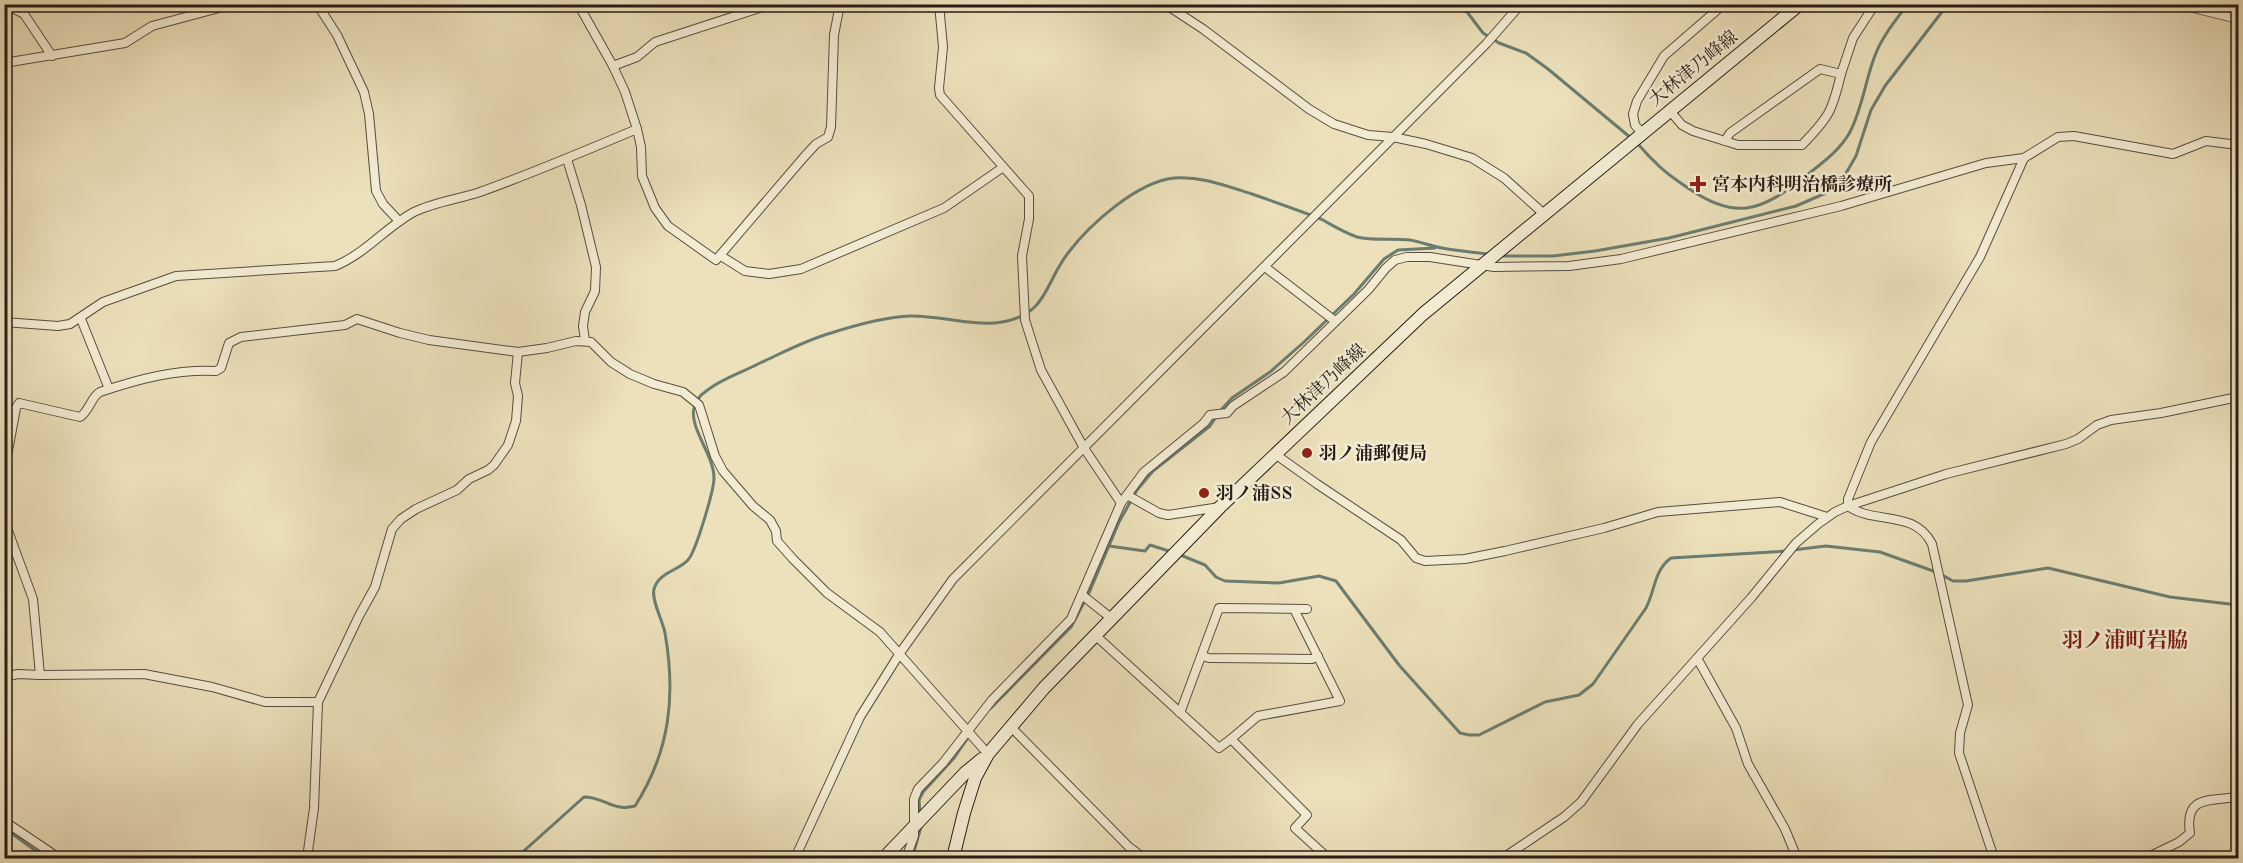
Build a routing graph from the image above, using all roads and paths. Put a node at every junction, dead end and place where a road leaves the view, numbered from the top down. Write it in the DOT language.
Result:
graph roads {
  1 [pos="234,4"];
  2 [pos="317,4"];
  3 [pos="578,4"];
  4 [pos="772,4"];
  5 [pos="840,4"];
  6 [pos="939,4"];
  7 [pos="1166,4"];
  8 [pos="1521,4"];
  9 [pos="1724,4"];
  10 [pos="1800,4"];
  11 [pos="1875,4"];
  12 [pos="2130,4"];
  13 [pos="4,10"];
  14 [pos="2238,19"];
  15 [pos="52,56"];
  16 [pos="4,63"];
  17 [pos="614,66"];
  18 [pos="1841,74"];
  19 [pos="1670,111"];
  20 [pos="637,129"];
  21 [pos="1393,137"];
  22 [pos="1637,138"];
  23 [pos="1725,141"];
  24 [pos="2238,145"];
  25 [pos="2024,158"];
  26 [pos="567,159"];
  27 [pos="1002,168"];
  28 [pos="1544,214"];
  29 [pos="399,221"];
  30 [pos="721,256"];
  31 [pos="1487,262"];
  32 [pos="1265,267"];
  33 [pos="1332,318"];
  34 [pos="81,319"];
  35 [pos="4,322"];
  36 [pos="585,341"];
  37 [pos="518,352"];
  38 [pos="109,389"];
  39 [pos="2238,398"];
  40 [pos="1084,448"];
  41 [pos="1275,454"];
  42 [pos="4,471"];
  43 [pos="1127,495"];
  44 [pos="1121,503"];
  45 [pos="1848,506"];
  46 [pos="1220,507"];
  47 [pos="1827,517"];
  48 [pos="4,520"];
  49 [pos="1082,595"];
  50 [pos="1294,609"];
  51 [pos="1308,609"];
  52 [pos="1111,618"];
  53 [pos="1095,635"];
  54 [pos="900,653"];
  55 [pos="1202,656"];
  56 [pos="1318,656"];
  57 [pos="1697,658"];
  58 [pos="40,675"];
  59 [pos="4,677"];
  60 [pos="318,702"];
  61 [pos="1180,713"];
  62 [pos="1010,726"];
  63 [pos="970,735"];
  64 [pos="1231,739"];
  65 [pos="986,755"];
  66 [pos="2238,797"];
  67 [pos="4,821"];
  68 [pos="915,825"];
  69 [pos="59,858"];
  70 [pos="307,858"];
  71 [pos="795,858"];
  72 [pos="884,858"];
  73 [pos="906,858"];
  74 [pos="953,858"];
  75 [pos="1144,858"];
  76 [pos="1328,858"];
  77 [pos="1503,858"];
  78 [pos="1797,858"];
  79 [pos="1994,858"];
  80 [pos="2146,858"];
  1 -- 15 [label="street"];
  2 -- 29 [label="street"];
  3 -- 17 [label="street"];
  4 -- 17 [label="street"];
  5 -- 30 [label="street"];
  6 -- 27 [label="street"];
  7 -- 21 [label="street"];
  8 -- 21 [label="street"];
  9 -- 22 [label="street"];
  10 -- 19 [label="main road, 大林津乃峰線"];
  11 -- 18 [label="street"];
  12 -- 14 [label="street"];
  13 -- 15 [label="street"];
  15 -- 16 [label="street"];
  17 -- 20 [label="street"];
  18 -- 23 [label="street"];
  18 -- 23 [label="street"];
  19 -- 22 [label="main road, 大林津乃峰線"];
  19 -- 23 [label="street"];
  20 -- 26 [label="street"];
  20 -- 30 [label="street"];
  21 -- 28 [label="street"];
  21 -- 32 [label="street"];
  22 -- 28 [label="main road, 大林津乃峰線"];
  24 -- 25 [label="street"];
  25 -- 31 [label="street"];
  25 -- 45 [label="street"];
  26 -- 29 [label="street"];
  26 -- 36 [label="street"];
  27 -- 30 [label="street"];
  27 -- 40 [label="street"];
  28 -- 31 [label="main road, 大林津乃峰線"];
  29 -- 34 [label="street"];
  31 -- 33 [label="street"];
  31 -- 41 [label="main road, 大林津乃峰線"];
  32 -- 33 [label="street"];
  32 -- 40 [label="street"];
  33 -- 43 [label="street"];
  34 -- 35 [label="street"];
  34 -- 38 [label="street"];
  36 -- 37 [label="street"];
  36 -- 54 [label="street"];
  37 -- 38 [label="street"];
  37 -- 60 [label="street"];
  38 -- 42 [label="street"];
  39 -- 45 [label="street"];
  40 -- 44 [label="street"];
  40 -- 54 [label="street"];
  41 -- 46 [label="main road, 大林津乃峰線"];
  41 -- 47 [label="street"];
  43 -- 44 [label="street"];
  43 -- 46 [label="street"];
  44 -- 49 [label="street"];
  45 -- 47 [label="street"];
  45 -- 79 [label="street"];
  46 -- 52 [label="main road, 大林津乃峰線"];
  47 -- 57 [label="street"];
  48 -- 58 [label="street"];
  49 -- 52 [label="street"];
  49 -- 63 [label="street"];
  50 -- 51 [label="street"];
  50 -- 55 [label="street"];
  50 -- 56 [label="street"];
  52 -- 53 [label="main road, 大林津乃峰線"];
  53 -- 61 [label="street"];
  53 -- 62 [label="main road, 大林津乃峰線"];
  54 -- 63 [label="street"];
  54 -- 71 [label="street"];
  55 -- 56 [label="street"];
  55 -- 61 [label="street"];
  56 -- 64 [label="street"];
  57 -- 77 [label="street"];
  57 -- 78 [label="street"];
  58 -- 59 [label="street"];
  58 -- 60 [label="street"];
  60 -- 70 [label="street"];
  61 -- 64 [label="street"];
  62 -- 65 [label="main road, 大林津乃峰線"];
  62 -- 75 [label="street"];
  63 -- 65 [label="street"];
  63 -- 68 [label="street"];
  64 -- 76 [label="street"];
  65 -- 68 [label="main road"];
  65 -- 74 [label="main road, 大林津乃峰線"];
  66 -- 80 [label="street"];
  67 -- 69 [label="street"];
  68 -- 72 [label="main road"];
  68 -- 73 [label="street"];
}
